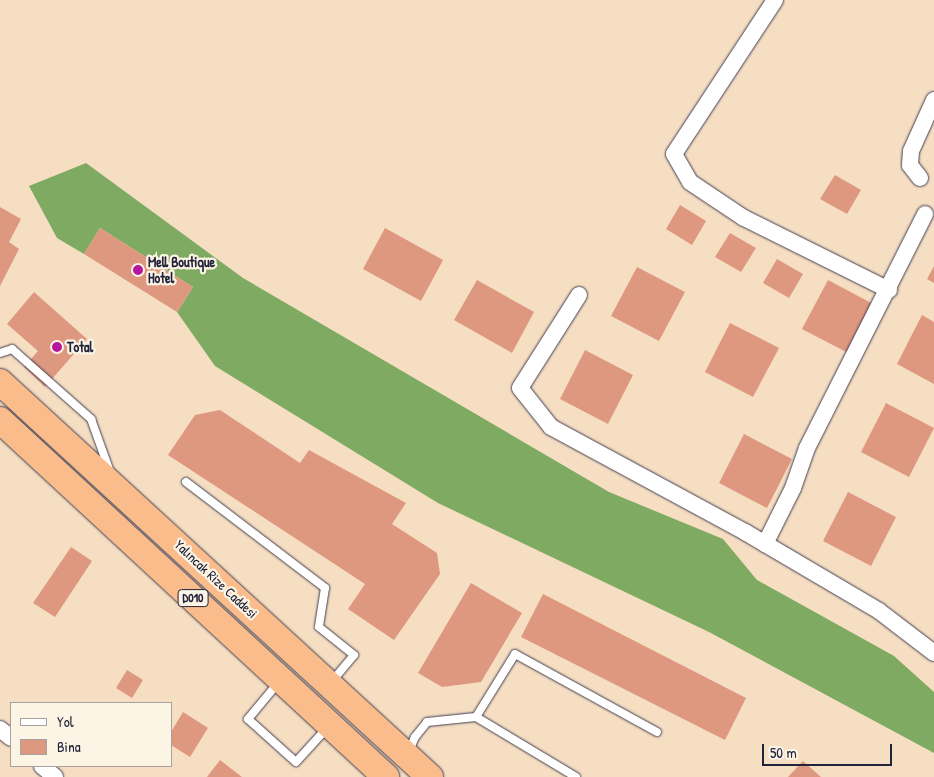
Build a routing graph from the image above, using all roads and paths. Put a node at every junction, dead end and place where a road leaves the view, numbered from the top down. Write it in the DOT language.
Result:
graph roads {
  1 [pos="775,0"];
  2 [pos="934,100"];
  3 [pos="920,178"];
  4 [pos="925,214"];
  5 [pos="889,290"];
  6 [pos="578,295"];
  7 [pos="0,353"];
  8 [pos="0,382"];
  9 [pos="0,420"];
  10 [pos="186,482"];
  11 [pos="115,485"];
  12 [pos="765,544"];
  13 [pos="934,652"];
  14 [pos="281,680"];
  15 [pos="330,684"];
  16 [pos="476,717"];
  17 [pos="330,725"];
  18 [pos="0,728"];
  19 [pos="657,732"];
  20 [pos="10,737"];
  21 [pos="407,756"];
  22 [pos="43,767"];
  23 [pos="55,777"];
  24 [pos="386,777"];
  25 [pos="430,777"];
  26 [pos="576,777"];
  1 -- 5 [label="street"];
  2 -- 3 [label="street"];
  4 -- 5 [label="street"];
  5 -- 12 [label="street"];
  6 -- 12 [label="street"];
  7 -- 11 [label="lane"];
  8 -- 11 [label="highway, Yalıncak Rize Caddesi"];
  9 -- 14 [label="highway, D010"];
  10 -- 15 [label="lane"];
  11 -- 15 [label="highway, Yalıncak Rize Caddesi"];
  12 -- 13 [label="street"];
  14 -- 17 [label="highway, D010"];
  14 -- 17 [label="lane"];
  15 -- 21 [label="highway, Yalıncak Rize Caddesi"];
  16 -- 19 [label="lane"];
  16 -- 21 [label="lane"];
  16 -- 26 [label="lane"];
  17 -- 24 [label="highway, D010"];
  18 -- 20 [label="street"];
  21 -- 25 [label="highway, Yalıncak Rize Caddesi"];
  22 -- 23 [label="street"];
}
